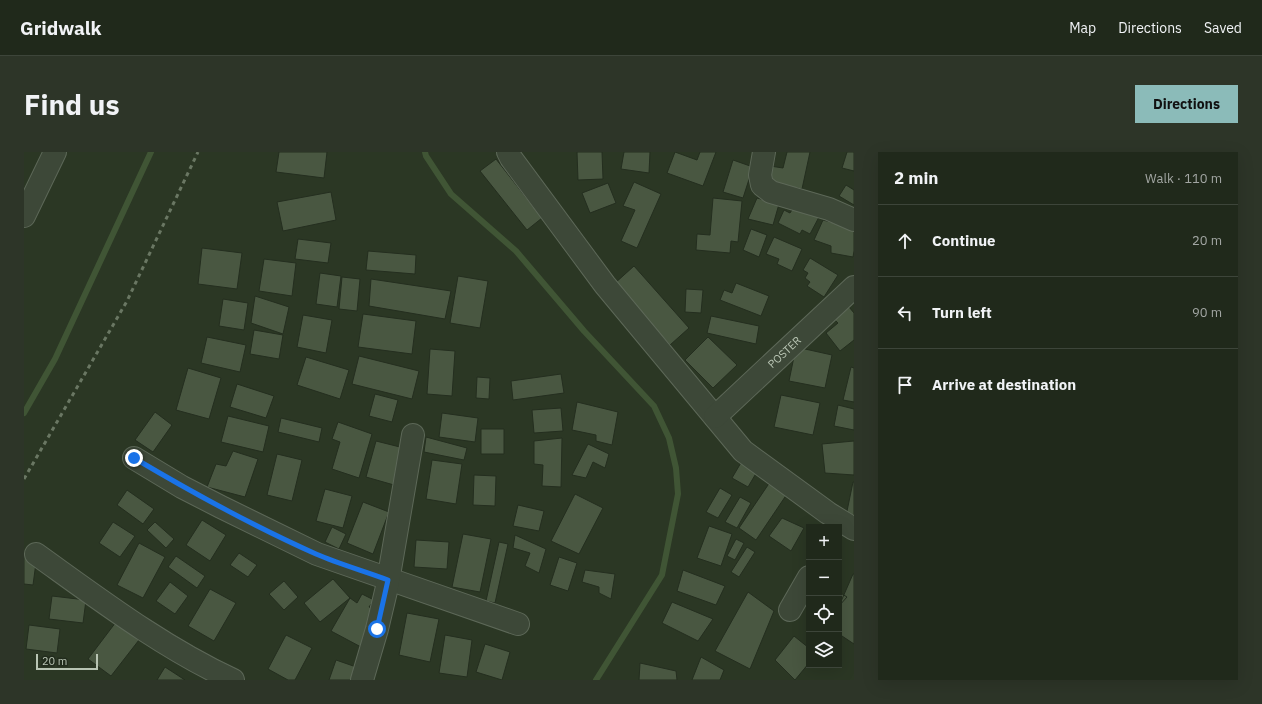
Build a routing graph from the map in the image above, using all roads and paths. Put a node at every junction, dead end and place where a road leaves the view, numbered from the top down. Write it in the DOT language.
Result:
graph roads {
  1 [pos="55,152"];
  2 [pos="764,152"];
  3 [pos="515,154"];
  4 [pos="24,216"];
  5 [pos="854,220"];
  6 [pos="854,287"];
  7 [pos="715,417"];
  8 [pos="413,435"];
  9 [pos="134,458"];
  10 [pos="844,526"];
  11 [pos="36,554"];
  12 [pos="388,580"];
  13 [pos="806,582"];
  14 [pos="790,610"];
  15 [pos="518,624"];
  16 [pos="232,680"];
  17 [pos="362,680"];
  1 -- 4 [label="street"];
  2 -- 5 [label="street"];
  3 -- 7 [label="street"];
  6 -- 7 [label="street, POSTER"];
  7 -- 10 [label="street"];
  8 -- 12 [label="street"];
  9 -- 12 [label="street"];
  11 -- 16 [label="street"];
  12 -- 15 [label="street"];
  12 -- 17 [label="street"];
  13 -- 14 [label="street"];
}
